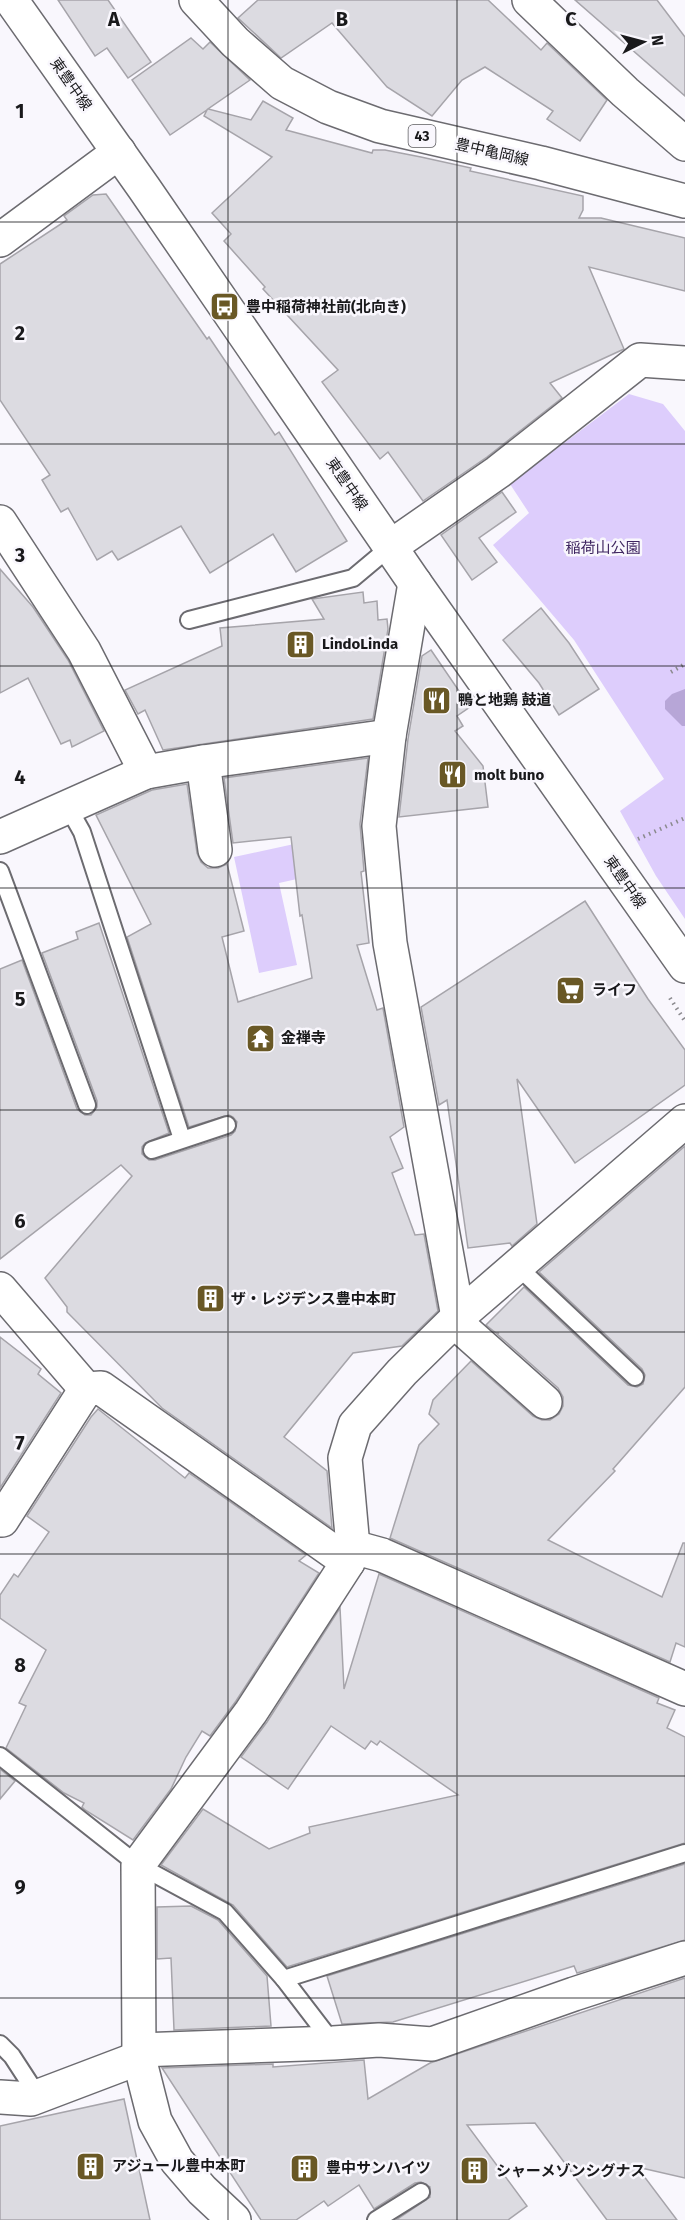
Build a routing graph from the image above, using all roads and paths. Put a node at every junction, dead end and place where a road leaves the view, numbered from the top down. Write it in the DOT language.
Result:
graph roads {
  1 [pos="11,0"];
  2 [pos="196,0"];
  3 [pos="529,0"];
  4 [pos="685,144"];
  5 [pos="119,152"];
  6 [pos="685,201"];
  7 [pos="0,240"];
  8 [pos="685,363"];
  9 [pos="1,524"];
  10 [pos="390,547"];
  11 [pos="415,583"];
  12 [pos="189,620"];
  13 [pos="685,664"];
  14 [pos="670,672"];
  15 [pos="388,736"];
  16 [pos="203,762"];
  17 [pos="146,772"];
  18 [pos="68,807"];
  19 [pos="0,837"];
  20 [pos="216,850"];
  21 [pos="0,871"];
  22 [pos="685,966"];
  23 [pos="87,1105"];
  24 [pos="685,1121"];
  25 [pos="227,1125"];
  26 [pos="182,1139"];
  27 [pos="152,1150"];
  28 [pos="517,1266"];
  29 [pos="0,1289"];
  30 [pos="456,1319"];
  31 [pos="635,1377"];
  32 [pos="86,1389"];
  33 [pos="545,1402"];
  34 [pos="1,1521"];
  35 [pos="350,1555"];
  36 [pos="685,1689"];
  37 [pos="0,1756"];
  38 [pos="685,1853"];
  39 [pos="138,1865"];
  40 [pos="685,1958"];
  41 [pos="284,1979"];
  42 [pos="333,2043"];
  43 [pos="0,2044"];
  44 [pos="139,2054"];
  45 [pos="38,2096"];
  46 [pos="0,2097"];
  47 [pos="421,2192"];
  48 [pos="234,2220"];
  49 [pos="376,2220"];
  1 -- 5 [label="street, 東豊中線"];
  2 -- 6 [label="street, 豊中亀岡線 / 43"];
  3 -- 4 [label="street"];
  5 -- 7 [label="street"];
  5 -- 10 [label="street, 東豊中線"];
  8 -- 10 [label="street"];
  9 -- 17 [label="street"];
  10 -- 11 [label="street, 東豊中線"];
  10 -- 12 [label="lane"];
  11 -- 15 [label="street"];
  11 -- 22 [label="street, 東豊中線"];
  13 -- 14 [label="path"];
  15 -- 16 [label="street"];
  15 -- 30 [label="street"];
  16 -- 17 [label="street"];
  16 -- 20 [label="street"];
  17 -- 18 [label="street"];
  18 -- 19 [label="street"];
  18 -- 26 [label="lane"];
  21 -- 23 [label="lane"];
  24 -- 28 [label="street"];
  25 -- 26 [label="lane"];
  26 -- 27 [label="lane"];
  28 -- 30 [label="street"];
  28 -- 31 [label="lane"];
  29 -- 32 [label="street"];
  30 -- 33 [label="street"];
  30 -- 35 [label="street"];
  32 -- 34 [label="street"];
  32 -- 35 [label="street"];
  35 -- 36 [label="street"];
  35 -- 39 [label="street"];
  37 -- 39 [label="lane"];
  38 -- 41 [label="lane"];
  39 -- 41 [label="lane"];
  39 -- 44 [label="street"];
  40 -- 42 [label="street"];
  41 -- 42 [label="lane"];
  42 -- 44 [label="street"];
  43 -- 45 [label="lane"];
  44 -- 45 [label="street"];
  44 -- 48 [label="street"];
  45 -- 46 [label="street"];
  47 -- 49 [label="lane"];
}
